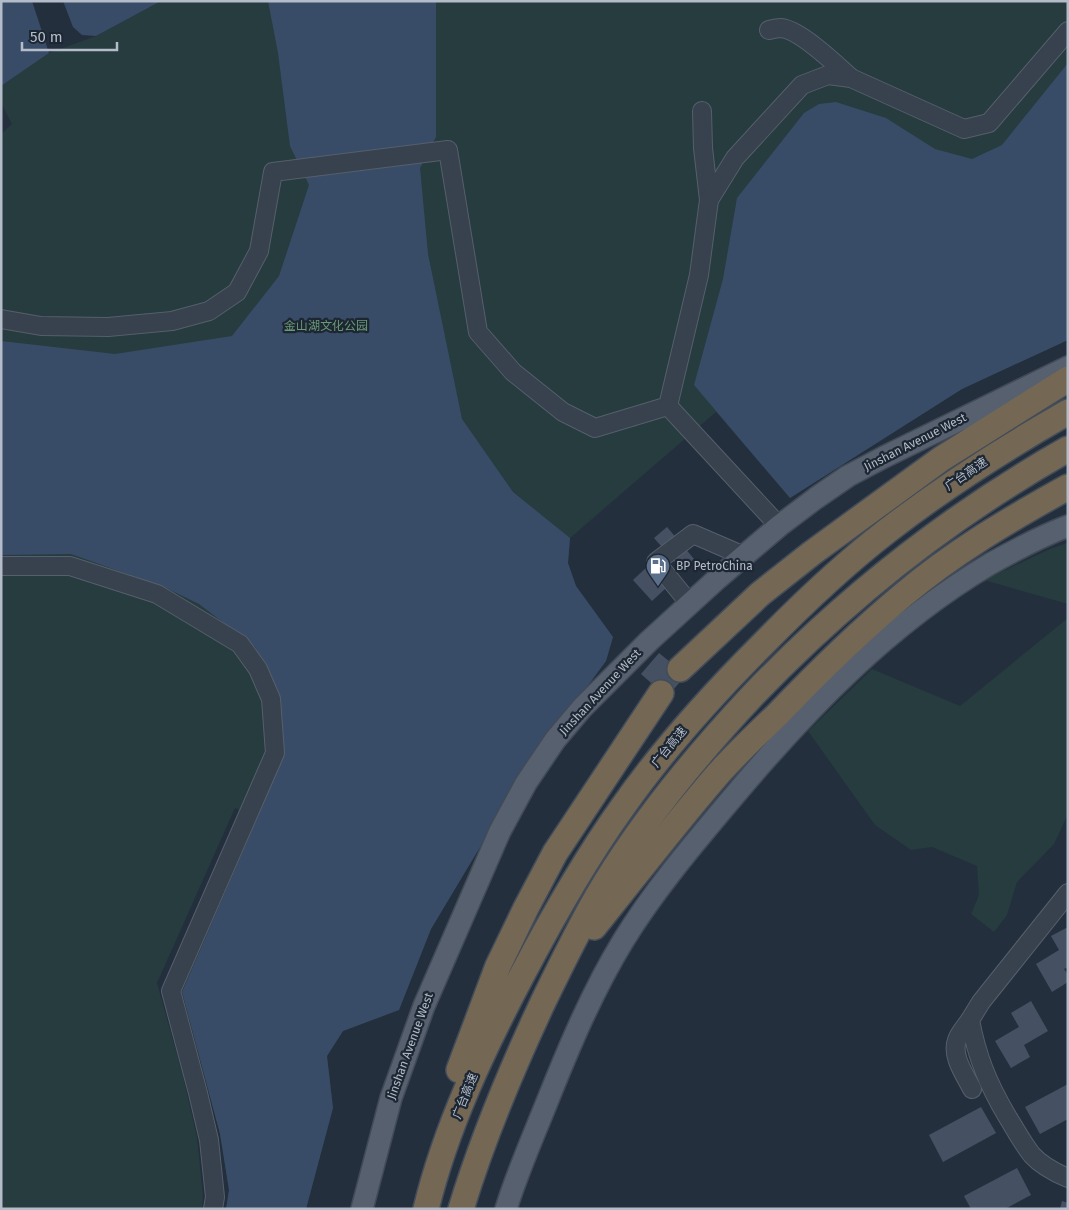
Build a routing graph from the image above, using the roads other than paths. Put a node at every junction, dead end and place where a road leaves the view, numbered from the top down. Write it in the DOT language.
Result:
graph roads {
  1 [pos="769,30"];
  2 [pos="1068,31"];
  3 [pos="851,78"];
  4 [pos="702,111"];
  5 [pos="709,200"];
  6 [pos="1,319"];
  7 [pos="1068,367"];
  8 [pos="1068,378"];
  9 [pos="668,406"];
  10 [pos="1068,412"];
  11 [pos="1068,449"];
  12 [pos="1068,487"];
  13 [pos="779,526"];
  14 [pos="1068,526"];
  15 [pos="744,556"];
  16 [pos="1,566"];
  17 [pos="690,604"];
  18 [pos="680,668"];
  19 [pos="661,693"];
  20 [pos="1068,893"];
  21 [pos="554,979"];
  22 [pos="970,1020"];
  23 [pos="972,1088"];
  24 [pos="1068,1178"];
  25 [pos="428,1198"];
  26 [pos="213,1209"];
  27 [pos="362,1209"];
  28 [pos="461,1209"];
  29 [pos="506,1209"];
  1 -- 3 [label="street"];
  2 -- 3 [label="street"];
  3 -- 5 [label="street"];
  4 -- 5 [label="street"];
  5 -- 9 [label="street"];
  6 -- 9 [label="street"];
  7 -- 13 [label="main road, Jinshan Avenue West"];
  8 -- 18 [label="highway"];
  9 -- 13 [label="street"];
  10 -- 25 [label="highway, 广台高速"];
  11 -- 21 [label="highway"];
  12 -- 21 [label="highway"];
  13 -- 15 [label="main road, Jinshan Avenue West"];
  14 -- 29 [label="main road"];
  15 -- 17 [label="main road, Jinshan Avenue West"];
  15 -- 17 [label="street"];
  16 -- 26 [label="street"];
  17 -- 27 [label="main road, Jinshan Avenue West"];
  19 -- 25 [label="highway"];
  20 -- 22 [label="street"];
  21 -- 28 [label="highway"];
  22 -- 23 [label="street"];
  22 -- 24 [label="street"];
}
